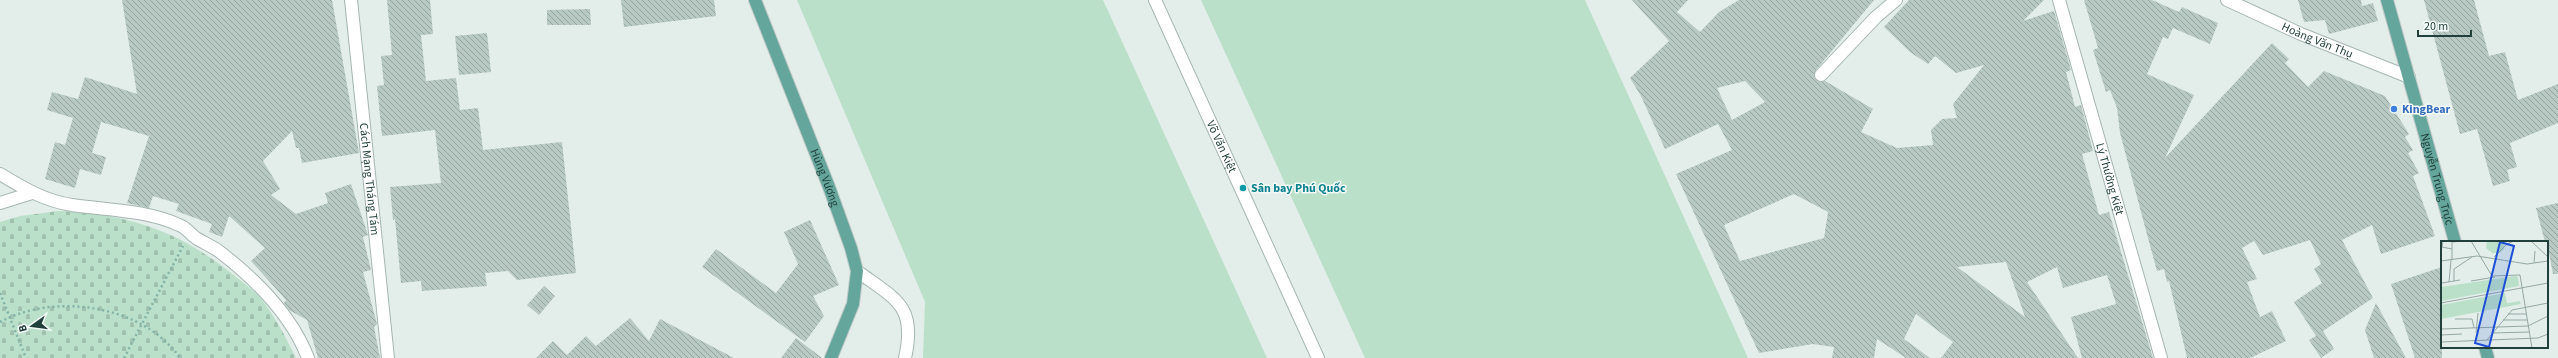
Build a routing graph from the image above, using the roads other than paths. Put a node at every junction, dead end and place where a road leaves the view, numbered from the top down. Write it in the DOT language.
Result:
graph roads {
  1 [pos="351,0"];
  2 [pos="755,0"];
  3 [pos="1155,0"];
  4 [pos="1896,0"];
  5 [pos="2059,0"];
  6 [pos="2227,0"];
  7 [pos="2387,0"];
  8 [pos="1821,75"];
  9 [pos="2409,77"];
  10 [pos="0,174"];
  11 [pos="32,194"];
  12 [pos="0,203"];
  13 [pos="2455,241"];
  14 [pos="857,271"];
  15 [pos="2485,348"];
  16 [pos="308,358"];
  17 [pos="388,358"];
  18 [pos="831,358"];
  19 [pos="905,358"];
  20 [pos="1318,358"];
  21 [pos="2161,358"];
  22 [pos="2488,358"];
  1 -- 17 [label="street, Cách Mạng Tháng Tám"];
  2 -- 14 [label="main road, Hùng Vương"];
  3 -- 20 [label="street, Võ Văn Kiệt"];
  4 -- 8 [label="street"];
  5 -- 21 [label="street, Lý Thường Kiệt"];
  6 -- 9 [label="street, Hoàng Văn Thụ"];
  7 -- 9 [label="main road, Nguyễn Trung Trực"];
  9 -- 13 [label="main road, Nguyễn Trung Trực"];
  10 -- 11 [label="street"];
  11 -- 12 [label="street"];
  11 -- 16 [label="street"];
  14 -- 18 [label="main road, Hùng Vương"];
  14 -- 19 [label="street"];
  15 -- 22 [label="main road"];
}
